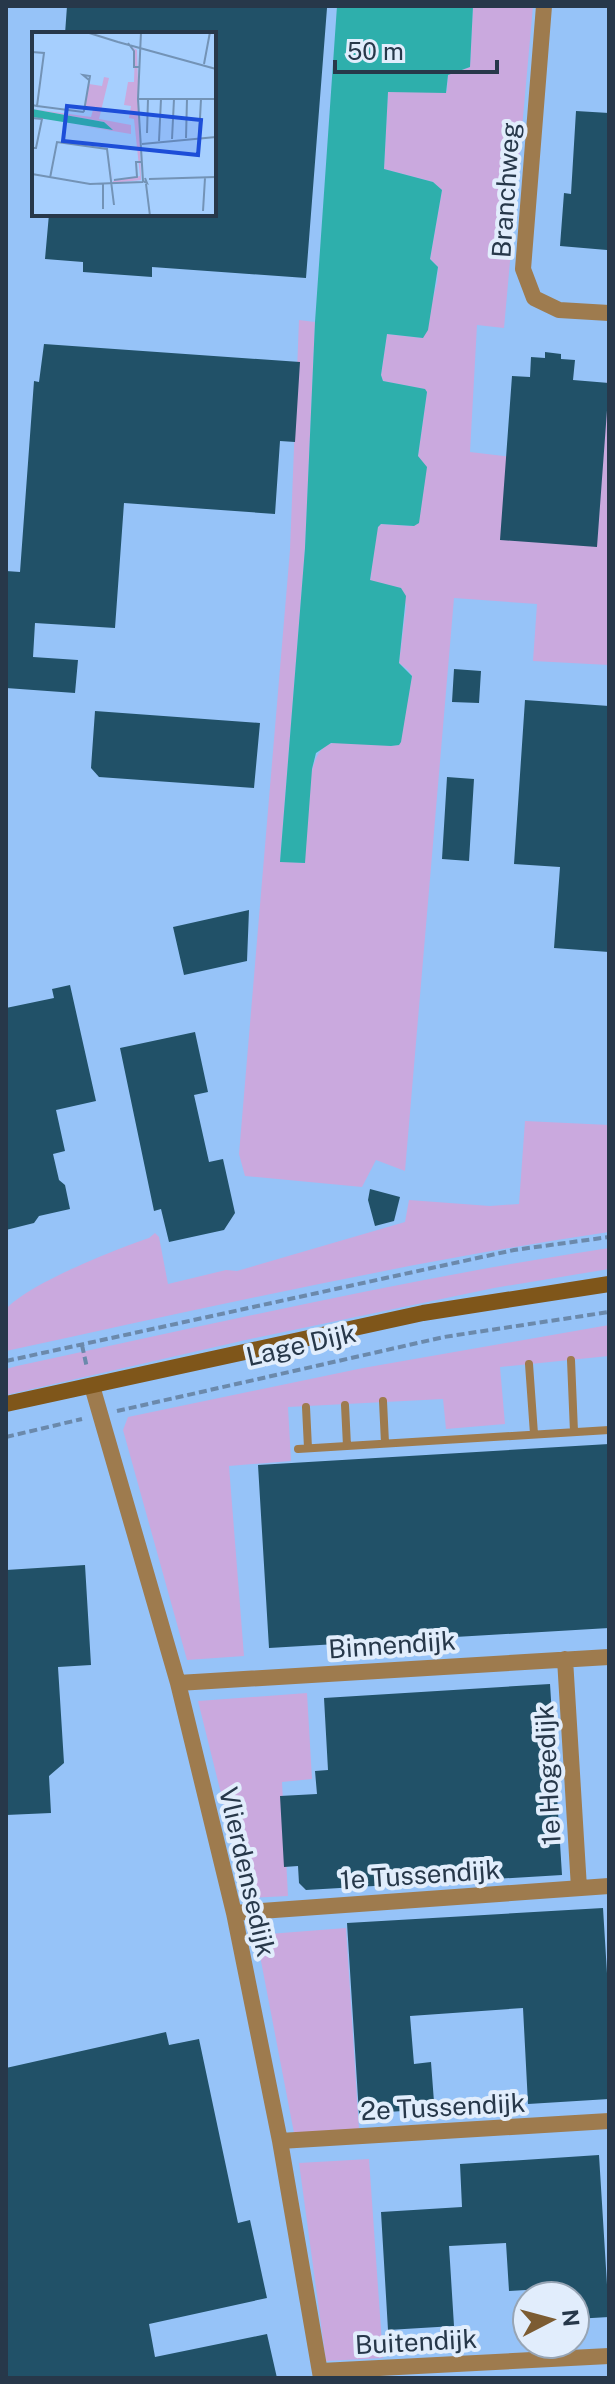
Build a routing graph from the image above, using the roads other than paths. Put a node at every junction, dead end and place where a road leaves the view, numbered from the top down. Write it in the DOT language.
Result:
graph roads {
  1 [pos="544,6"];
  2 [pos="609,313"];
  3 [pos="609,1284"];
  4 [pos="571,1360"];
  5 [pos="529,1364"];
  6 [pos="92,1386"];
  7 [pos="383,1401"];
  8 [pos="6,1404"];
  9 [pos="345,1405"];
  10 [pos="306,1407"];
  11 [pos="609,1430"];
  12 [pos="574,1432"];
  13 [pos="534,1434"];
  14 [pos="385,1443"];
  15 [pos="347,1446"];
  16 [pos="308,1448"];
  17 [pos="298,1449"];
  18 [pos="609,1657"];
  19 [pos="565,1659"];
  20 [pos="178,1683"];
  21 [pos="609,1886"];
  22 [pos="579,1888"];
  23 [pos="234,1913"];
  24 [pos="609,2121"];
  25 [pos="280,2141"];
  26 [pos="609,2356"];
  27 [pos="321,2375"];
  1 -- 2 [label="street, Branchweg"];
  3 -- 6 [label="main road, Lage Dijk"];
  4 -- 12 [label="lane"];
  5 -- 13 [label="lane"];
  6 -- 8 [label="main road, Lage Dijk"];
  6 -- 20 [label="street, Vlierdensedijk"];
  7 -- 14 [label="lane"];
  9 -- 15 [label="lane"];
  10 -- 16 [label="lane"];
  11 -- 12 [label="lane"];
  12 -- 13 [label="lane"];
  13 -- 14 [label="lane"];
  14 -- 15 [label="lane"];
  15 -- 16 [label="lane"];
  16 -- 17 [label="lane"];
  18 -- 19 [label="street, Binnendijk"];
  19 -- 20 [label="street, Binnendijk"];
  19 -- 22 [label="street, 1e Hogedijk"];
  20 -- 23 [label="street, Vlierdensedijk"];
  21 -- 22 [label="street, 1e Tussendijk"];
  22 -- 23 [label="street, 1e Tussendijk"];
  23 -- 25 [label="street, Vlierdensedijk"];
  24 -- 25 [label="street, 2e Tussendijk"];
  25 -- 27 [label="street, Vlierdensedijk"];
  26 -- 27 [label="street, Buitendijk"];
}
